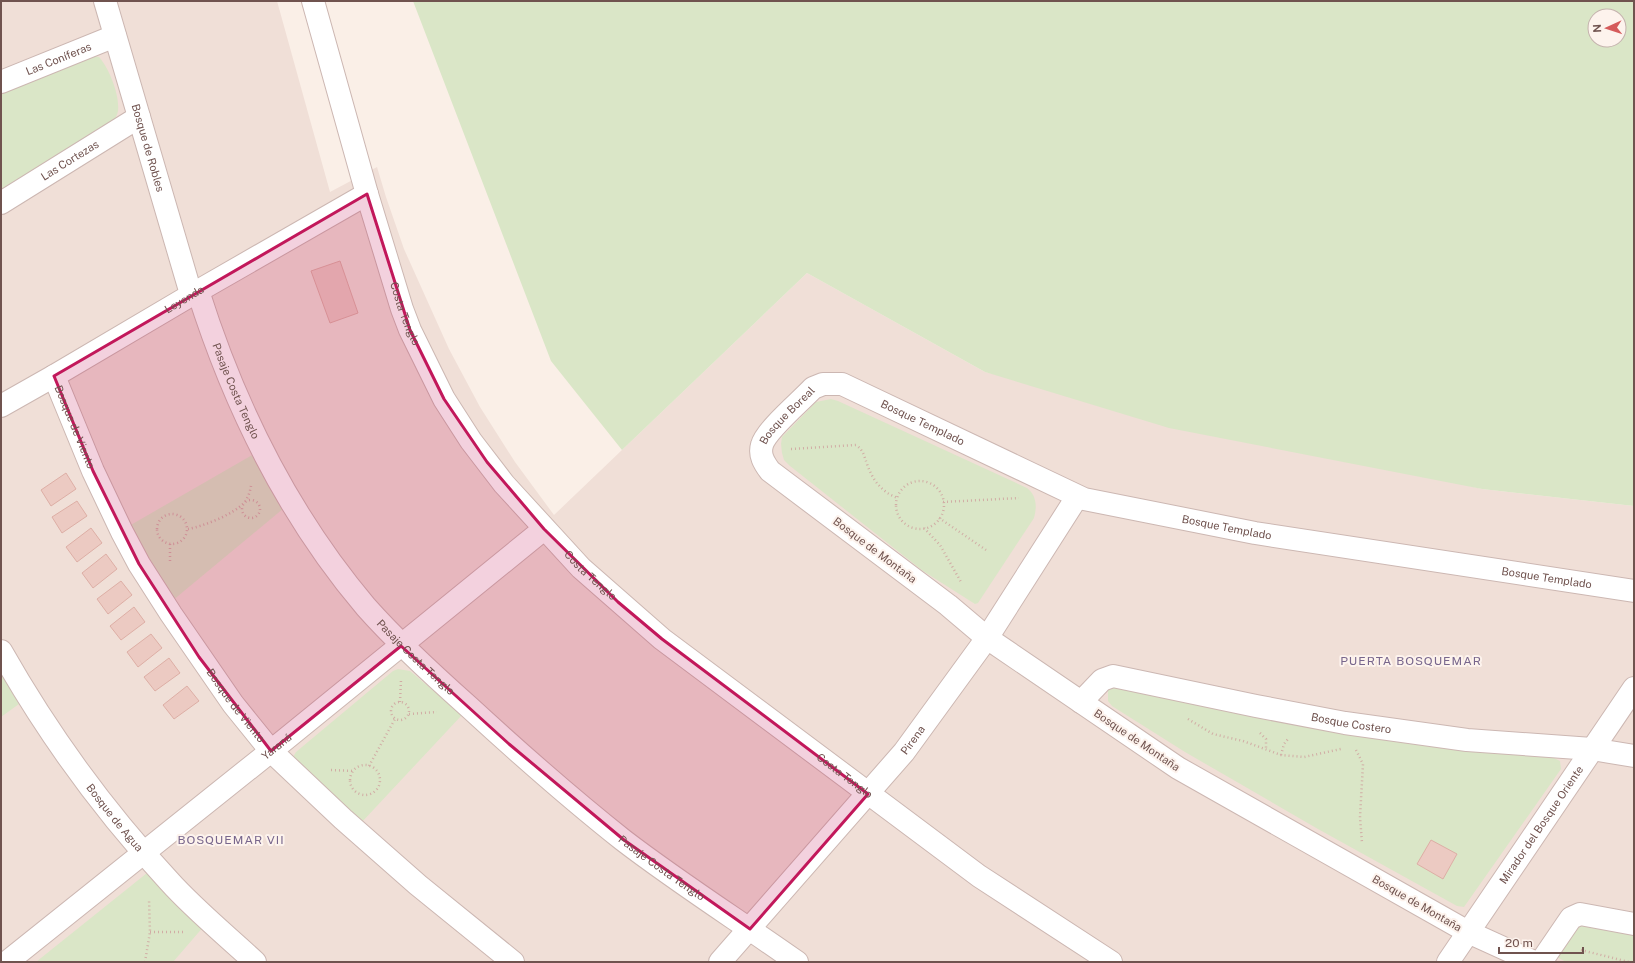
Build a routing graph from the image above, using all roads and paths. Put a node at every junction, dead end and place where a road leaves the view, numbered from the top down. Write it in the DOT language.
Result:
graph roads {
  1 [pos="105,1"];
  2 [pos="313,1"];
  3 [pos="115,36"];
  4 [pos="1,82"];
  5 [pos="139,117"];
  6 [pos="367,194"];
  7 [pos="1,203"];
  8 [pos="194,293"];
  9 [pos="54,376"];
  10 [pos="842,384"];
  11 [pos="1,406"];
  12 [pos="262,449"];
  13 [pos="791,449"];
  14 [pos="770,471"];
  15 [pos="1077,496"];
  16 [pos="898,498"];
  17 [pos="1022,498"];
  18 [pos="943,502"];
  19 [pos="243,503"];
  20 [pos="939,518"];
  21 [pos="924,528"];
  22 [pos="188,529"];
  23 [pos="544,529"];
  24 [pos="986,550"];
  25 [pos="962,584"];
  26 [pos="1634,591"];
  27 [pos="987,638"];
  28 [pos="401,646"];
  29 [pos="1,651"];
  30 [pos="1634,688"];
  31 [pos="1081,702"];
  32 [pos="1185,717"];
  33 [pos="395,719"];
  34 [pos="1358,725"];
  35 [pos="1356,748"];
  36 [pos="1592,749"];
  37 [pos="270,751"];
  38 [pos="1634,756"];
  39 [pos="369,766"];
  40 [pos="868,794"];
  41 [pos="1362,843"];
  42 [pos="143,852"];
  43 [pos="149,894"];
  44 [pos="1634,924"];
  45 [pos="750,929"];
  46 [pos="1468,932"];
  47 [pos="1577,949"];
  48 [pos="7,962"];
  49 [pos="146,962"];
  50 [pos="255,962"];
  51 [pos="513,962"];
  52 [pos="720,962"];
  53 [pos="797,962"];
  54 [pos="1111,962"];
  55 [pos="1448,962"];
  56 [pos="1534,962"];
  57 [pos="1542,962"];
  58 [pos="1629,962"];
  1 -- 3 [label="street, Bosque de Robles"];
  2 -- 6 [label="street, Costa Tenglo"];
  3 -- 4 [label="street, Las Coníferas"];
  3 -- 5 [label="street, Bosque de Robles"];
  5 -- 7 [label="street, Las Cortezas"];
  5 -- 8 [label="street, Bosque de Robles"];
  6 -- 8 [label="street, Leyenda"];
  6 -- 23 [label="street, Costa Tenglo"];
  8 -- 9 [label="street, Leyenda"];
  8 -- 12 [label="street, Pasaje Costa Tenglo"];
  9 -- 11 [label="street, Leyenda"];
  9 -- 37 [label="street, Bosque de Viento"];
  10 -- 14 [label="street, Bosque Boreal"];
  10 -- 15 [label="street, Bosque Templado"];
  12 -- 19 [label="path"];
  12 -- 28 [label="street, Pasaje Costa Tenglo"];
  13 -- 16 [label="path"];
  14 -- 27 [label="street, Bosque de Montaña"];
  15 -- 26 [label="street, Bosque Templado"];
  15 -- 27 [label="street, Pirena"];
  16 -- 18 [label="path"];
  16 -- 21 [label="path"];
  17 -- 18 [label="path"];
  18 -- 20 [label="path"];
  19 -- 19 [label="path"];
  19 -- 22 [label="path"];
  20 -- 21 [label="path"];
  20 -- 24 [label="path"];
  21 -- 25 [label="path"];
  22 -- 22 [label="path"];
  23 -- 28 [label="street, Yaraná"];
  23 -- 40 [label="street, Costa Tenglo"];
  27 -- 31 [label="street, Bosque de Montaña"];
  27 -- 40 [label="street, Pirena"];
  28 -- 37 [label="street, Yaraná"];
  28 -- 45 [label="street, Pasaje Costa Tenglo"];
  29 -- 42 [label="street, Bosque de Agua"];
  30 -- 36 [label="street, Mirador del Bosque Oriente"];
  31 -- 34 [label="street, Bosque Costero"];
  31 -- 46 [label="street, Bosque de Montaña"];
  32 -- 35 [label="path"];
  33 -- 33 [label="path"];
  33 -- 39 [label="path"];
  34 -- 35 [label="path"];
  34 -- 36 [label="street, Bosque Costero"];
  35 -- 41 [label="path"];
  36 -- 38 [label="street, Bosque Costero"];
  36 -- 46 [label="street, Mirador del Bosque Oriente"];
  37 -- 42 [label="street, Yaraná"];
  37 -- 51 [label="street, Bosque de Viento"];
  39 -- 39 [label="path"];
  40 -- 45 [label="street, Pirena"];
  40 -- 54 [label="street, Costa Tenglo"];
  42 -- 48 [label="street, Yaraná"];
  42 -- 50 [label="street, Bosque de Agua"];
  43 -- 49 [label="path"];
  44 -- 57 [label="street"];
  45 -- 52 [label="street, Pirena"];
  45 -- 53 [label="street, Pasaje Costa Tenglo"];
  46 -- 55 [label="street, Mirador del Bosque Oriente"];
  46 -- 56 [label="street, Bosque de Montaña"];
  47 -- 58 [label="path"];
}
